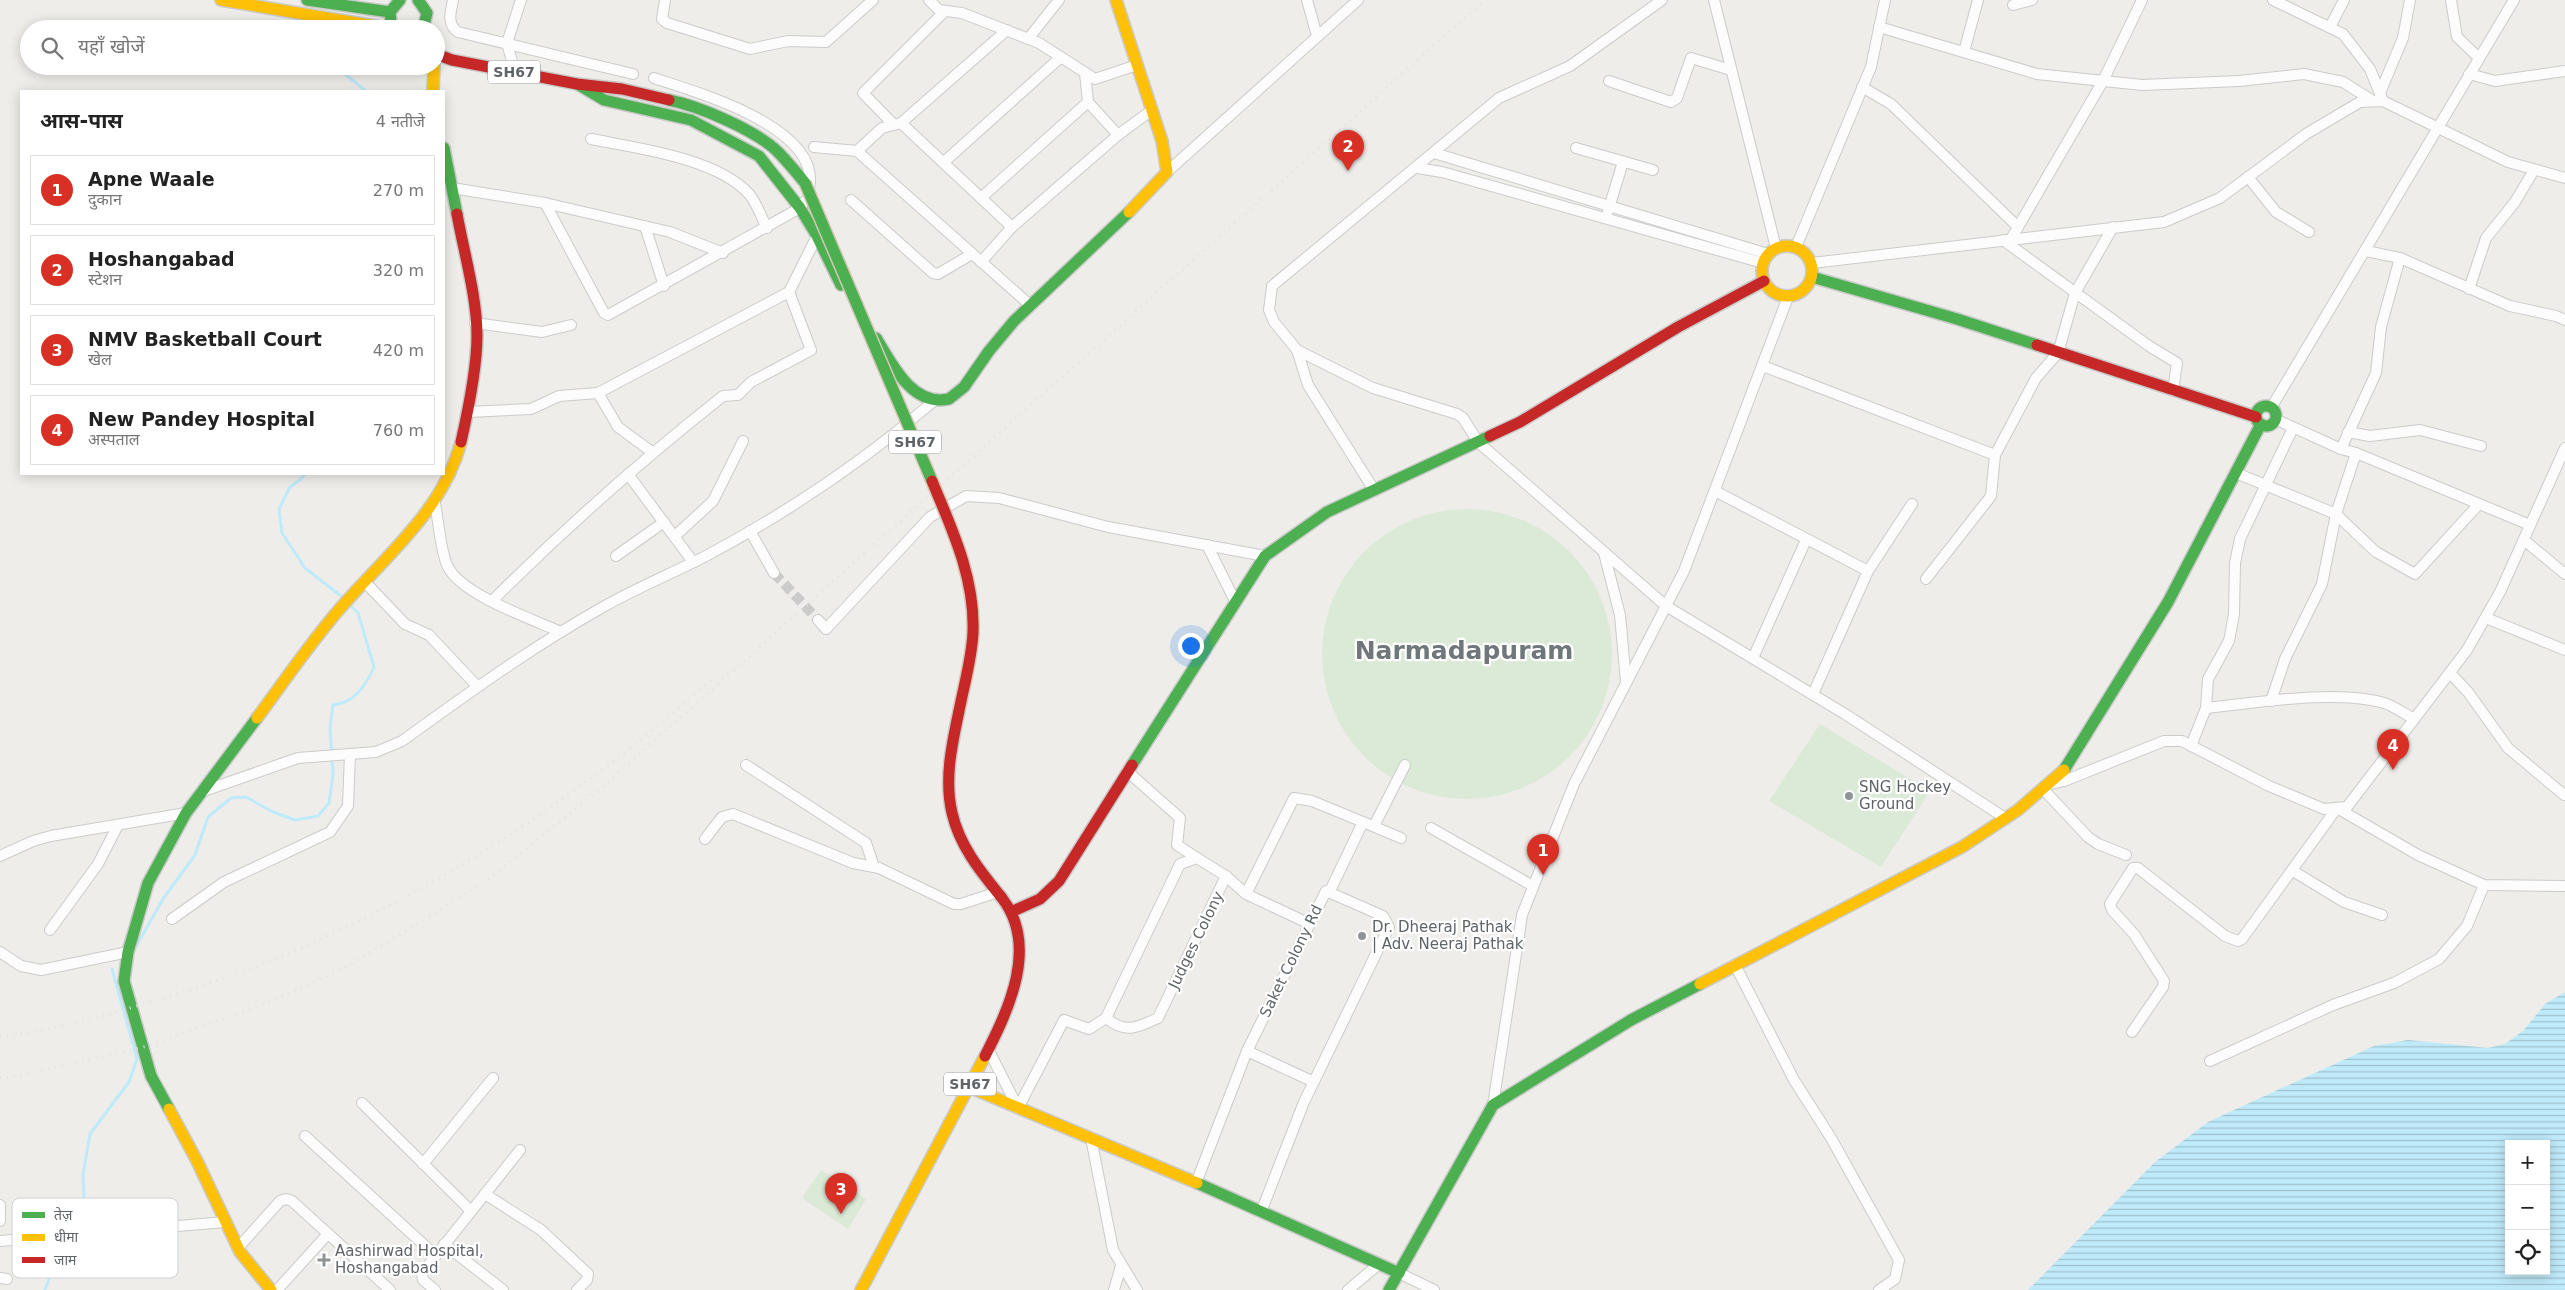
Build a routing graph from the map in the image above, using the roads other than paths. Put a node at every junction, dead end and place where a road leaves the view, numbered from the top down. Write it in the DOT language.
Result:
graph roads {
  1 [pos="221,0"];
  2 [pos="399,0"];
  3 [pos="453,0"];
  4 [pos="521,0"];
  5 [pos="665,0"];
  6 [pos="873,0"];
  7 [pos="929,0"];
  8 [pos="1059,0"];
  9 [pos="1116,0"];
  10 [pos="1307,0"];
  11 [pos="1358,0"];
  12 [pos="1662,0"];
  13 [pos="1714,0"];
  14 [pos="1885,0"];
  15 [pos="1978,0"];
  16 [pos="2032,0"];
  17 [pos="2142,0"];
  18 [pos="2273,0"];
  19 [pos="2344,0"];
  20 [pos="2410,0"];
  21 [pos="2451,0"];
  22 [pos="2514,0"];
  23 [pos="311,1"];
  24 [pos="424,3"];
  25 [pos="2013,5"];
  26 [pos="945,11"];
  27 [pos="390,12"];
  28 [pos="347,20"];
  29 [pos="390,20"];
  30 [pos="426,20"];
  31 [pos="1879,27"];
  32 [pos="2330,27"];
  33 [pos="1007,30"];
  34 [pos="1317,36"];
  35 [pos="1028,39"];
  36 [pos="507,44"];
  37 [pos="1964,52"];
  38 [pos="445,55"];
  39 [pos="1061,57"];
  40 [pos="2479,58"];
  41 [pos="1137,65"];
  42 [pos="1731,70"];
  43 [pos="2565,70"];
  44 [pos="515,72"];
  45 [pos="1085,73"];
  46 [pos="633,74"];
  47 [pos="2469,74"];
  48 [pos="434,75"];
  49 [pos="654,78"];
  50 [pos="1609,81"];
  51 [pos="2103,81"];
  52 [pos="577,84"];
  53 [pos="1862,88"];
  54 [pos="433,90"];
  55 [pos="2379,98"];
  56 [pos="1088,102"];
  57 [pos="1152,110"];
  58 [pos="898,124"];
  59 [pos="2437,127"];
  60 [pos="1118,135"];
  61 [pos="591,140"];
  62 [pos="814,147"];
  63 [pos="1576,148"];
  64 [pos="857,151"];
  65 [pos="445,153"];
  66 [pos="1434,153"];
  67 [pos="944,162"];
  68 [pos="1623,162"];
  69 [pos="1417,168"];
  70 [pos="1652,170"];
  71 [pos="2534,170"];
  72 [pos="1167,172"];
  73 [pos="2248,178"];
  74 [pos="2565,178"];
  75 [pos="452,188"];
  76 [pos="982,197"];
  77 [pos="851,200"];
  78 [pos="544,203"];
  79 [pos="1610,206"];
  80 [pos="800,208"];
  81 [pos="1606,218"];
  82 [pos="645,226"];
  83 [pos="2018,227"];
  84 [pos="2112,227"];
  85 [pos="767,228"];
  86 [pos="1012,228"];
  87 [pos="2309,232"];
  88 [pos="817,236"];
  89 [pos="2007,240"];
  90 [pos="1796,247"];
  91 [pos="2366,251"];
  92 [pos="723,253"];
  93 [pos="972,254"];
  94 [pos="1769,255"];
  95 [pos="2400,258"];
  96 [pos="981,262"];
  97 [pos="1812,263"];
  98 [pos="1812,277"];
  99 [pos="1764,281"];
  100 [pos="664,286"];
  101 [pos="2470,288"];
  102 [pos="789,292"];
  103 [pos="2075,293"];
  104 [pos="1788,296"];
  105 [pos="1030,306"];
  106 [pos="2565,320"];
  107 [pos="475,323"];
  108 [pos="571,325"];
  109 [pos="1297,350"];
  110 [pos="2058,353"];
  111 [pos="1763,366"];
  112 [pos="2173,392"];
  113 [pos="598,393"];
  114 [pos="935,400"];
  115 [pos="468,412"];
  116 [pos="2273,414"];
  117 [pos="2259,421"];
  118 [pos="2293,428"];
  119 [pos="2348,432"];
  120 [pos="743,441"];
  121 [pos="1478,442"];
  122 [pos="2481,446"];
  123 [pos="2565,448"];
  124 [pos="2340,449"];
  125 [pos="652,452"];
  126 [pos="2356,453"];
  127 [pos="1995,455"];
  128 [pos="2236,473"];
  129 [pos="628,474"];
  130 [pos="2266,486"];
  131 [pos="1374,490"];
  132 [pos="1715,491"];
  133 [pos="435,503"];
  134 [pos="1912,504"];
  135 [pos="2479,504"];
  136 [pos="2336,514"];
  137 [pos="664,522"];
  138 [pos="2530,525"];
  139 [pos="750,531"];
  140 [pos="675,536"];
  141 [pos="1806,540"];
  142 [pos="2524,540"];
  143 [pos="1207,545"];
  144 [pos="1604,553"];
  145 [pos="616,556"];
  146 [pos="1265,556"];
  147 [pos="694,562"];
  148 [pos="774,572"];
  149 [pos="1868,572"];
  150 [pos="2565,574"];
  151 [pos="1926,579"];
  152 [pos="361,585"];
  153 [pos="492,601"];
  154 [pos="1234,601"];
  155 [pos="1666,606"];
  156 [pos="2486,618"];
  157 [pos="818,620"];
  158 [pos="561,632"];
  159 [pos="2565,650"];
  160 [pos="1753,658"];
  161 [pos="2450,673"];
  162 [pos="1626,683"];
  163 [pos="477,686"];
  164 [pos="1813,694"];
  165 [pos="2271,701"];
  166 [pos="2206,708"];
  167 [pos="2414,720"];
  168 [pos="2191,746"];
  169 [pos="345,754"];
  170 [pos="746,765"];
  171 [pos="1405,765"];
  172 [pos="1127,771"];
  173 [pos="2045,787"];
  174 [pos="202,792"];
  175 [pos="2564,795"];
  176 [pos="2337,808"];
  177 [pos="186,813"];
  178 [pos="2005,818"];
  179 [pos="1363,822"];
  180 [pos="118,825"];
  181 [pos="1374,826"];
  182 [pos="1431,828"];
  183 [pos="1401,838"];
  184 [pos="704,839"];
  185 [pos="2126,855"];
  186 [pos="0,856"];
  187 [pos="1198,858"];
  188 [pos="874,866"];
  189 [pos="2293,871"];
  190 [pos="1226,876"];
  191 [pos="2484,885"];
  192 [pos="1533,886"];
  193 [pos="2565,886"];
  194 [pos="998,892"];
  195 [pos="1329,892"];
  196 [pos="1246,894"];
  197 [pos="1011,912"];
  198 [pos="2382,915"];
  199 [pos="172,919"];
  200 [pos="1310,924"];
  201 [pos="50,930"];
  202 [pos="0,952"];
  203 [pos="128,952"];
  204 [pos="1736,965"];
  205 [pos="1106,1018"];
  206 [pos="2132,1032"];
  207 [pos="988,1049"];
  208 [pos="1247,1051"];
  209 [pos="2210,1061"];
  210 [pos="493,1078"];
  211 [pos="1314,1082"];
  212 [pos="969,1087"];
  213 [pos="362,1103"];
  214 [pos="1493,1105"];
  215 [pos="1018,1108"];
  216 [pos="305,1136"];
  217 [pos="1091,1138"];
  218 [pos="520,1150"];
  219 [pos="423,1164"];
  220 [pos="1196,1183"];
  221 [pos="485,1194"];
  222 [pos="0,1205"];
  223 [pos="471,1211"];
  224 [pos="1261,1212"];
  225 [pos="0,1221"];
  226 [pos="226,1222"];
  227 [pos="178,1226"];
  228 [pos="328,1235"];
  229 [pos="444,1244"];
  230 [pos="238,1248"];
  231 [pos="434,1255"];
  232 [pos="1379,1264"];
  233 [pos="1121,1266"];
  234 [pos="1399,1273"];
  235 [pos="431,1289"];
  236 [pos="271,1290"];
  237 [pos="277,1290"];
  238 [pos="390,1290"];
  239 [pos="502,1290"];
  240 [pos="577,1290"];
  241 [pos="861,1290"];
  242 [pos="1114,1290"];
  243 [pos="1137,1290"];
  244 [pos="1348,1290"];
  245 [pos="1389,1290"];
  246 [pos="1434,1290"];
  247 [pos="1879,1290"];
  1 -- 28 [label="street"];
  2 -- 27 [label="street"];
  3 -- 36 [label="street"];
  4 -- 36 [label="street"];
  5 -- 6 [label="street"];
  7 -- 26 [label="street"];
  8 -- 35 [label="street"];
  9 -- 41 [label="street"];
  10 -- 34 [label="street"];
  11 -- 34 [label="street"];
  12 -- 66 [label="street"];
  13 -- 42 [label="street"];
  14 -- 31 [label="street"];
  15 -- 37 [label="street"];
  16 -- 25 [label="street"];
  17 -- 51 [label="street"];
  18 -- 32 [label="street"];
  19 -- 32 [label="street"];
  20 -- 55 [label="street"];
  21 -- 40 [label="street"];
  22 -- 40 [label="street"];
  23 -- 27 [label="street"];
  24 -- 30 [label="street"];
  26 -- 33 [label="street"];
  26 -- 58 [label="street"];
  27 -- 29 [label="street"];
  31 -- 37 [label="street"];
  31 -- 53 [label="street"];
  32 -- 55 [label="street"];
  33 -- 35 [label="street"];
  33 -- 58 [label="street"];
  34 -- 72 [label="street"];
  35 -- 39 [label="street"];
  36 -- 44 [label="street"];
  36 -- 46 [label="street"];
  37 -- 51 [label="street"];
  38 -- 44 [label="street, SH67"];
  39 -- 45 [label="street"];
  39 -- 67 [label="street"];
  40 -- 47 [label="street"];
  41 -- 45 [label="street"];
  41 -- 57 [label="street"];
  42 -- 50 [label="street"];
  42 -- 94 [label="street"];
  43 -- 47 [label="street"];
  44 -- 52 [label="street, SH67"];
  45 -- 56 [label="street"];
  47 -- 59 [label="street"];
  48 -- 54 [label="street"];
  49 -- 80 [label="street"];
  51 -- 55 [label="street"];
  51 -- 83 [label="street"];
  52 -- 80 [label="street"];
  52 -- 194 [label="street, SH67, bridge"];
  53 -- 83 [label="street"];
  53 -- 90 [label="street"];
  55 -- 59 [label="street"];
  55 -- 73 [label="street"];
  56 -- 60 [label="street"];
  56 -- 76 [label="street"];
  57 -- 60 [label="street"];
  57 -- 72 [label="street"];
  58 -- 64 [label="street"];
  58 -- 67 [label="street"];
  59 -- 71 [label="street"];
  59 -- 91 [label="street"];
  60 -- 86 [label="street"];
  61 -- 85 [label="street"];
  62 -- 64 [label="street"];
  63 -- 68 [label="street"];
  64 -- 93 [label="street"];
  65 -- 75 [label="street"];
  66 -- 69 [label="street"];
  66 -- 79 [label="street"];
  67 -- 76 [label="street"];
  68 -- 70 [label="street"];
  68 -- 79 [label="street"];
  69 -- 81 [label="street"];
  69 -- 109 [label="street"];
  71 -- 74 [label="street"];
  71 -- 101 [label="street"];
  72 -- 105 [label="street"];
  73 -- 84 [label="street"];
  73 -- 87 [label="street"];
  75 -- 78 [label="street"];
  75 -- 107 [label="street"];
  76 -- 86 [label="street"];
  77 -- 93 [label="street"];
  78 -- 82 [label="street"];
  78 -- 100 [label="street"];
  79 -- 81 [label="street"];
  79 -- 94 [label="street"];
  80 -- 85 [label="street"];
  80 -- 88 [label="street"];
  81 -- 94 [label="street"];
  82 -- 92 [label="street"];
  82 -- 100 [label="street"];
  83 -- 89 [label="street"];
  84 -- 89 [label="street"];
  84 -- 103 [label="street"];
  85 -- 92 [label="street"];
  86 -- 96 [label="street"];
  88 -- 102 [label="street"];
  88 -- 114 [label="street"];
  89 -- 97 [label="street"];
  89 -- 103 [label="street"];
  90 -- 94 [label="street"];
  90 -- 97 [label="street"];
  91 -- 95 [label="street"];
  91 -- 116 [label="street"];
  92 -- 100 [label="street"];
  93 -- 96 [label="street"];
  94 -- 99 [label="street"];
  95 -- 101 [label="street"];
  95 -- 119 [label="street"];
  96 -- 105 [label="street"];
  97 -- 98 [label="street"];
  98 -- 104 [label="street"];
  98 -- 110 [label="street"];
  99 -- 104 [label="street"];
  99 -- 121 [label="street"];
  101 -- 106 [label="street"];
  102 -- 113 [label="street"];
  102 -- 125 [label="street"];
  103 -- 110 [label="street"];
  103 -- 112 [label="street"];
  104 -- 111 [label="street"];
  105 -- 114 [label="street"];
  107 -- 108 [label="street"];
  107 -- 115 [label="street"];
  109 -- 121 [label="street"];
  109 -- 131 [label="street"];
  110 -- 112 [label="street"];
  110 -- 127 [label="street"];
  111 -- 127 [label="street"];
  111 -- 132 [label="street"];
  112 -- 117 [label="street"];
  113 -- 115 [label="street"];
  113 -- 125 [label="street"];
  114 -- 139 [label="street"];
  115 -- 133 [label="street"];
  116 -- 117 [label="street"];
  116 -- 117 [label="street"];
  116 -- 118 [label="street"];
  117 -- 128 [label="street"];
  118 -- 124 [label="street"];
  118 -- 130 [label="street"];
  119 -- 122 [label="street"];
  119 -- 124 [label="street"];
  120 -- 140 [label="street"];
  121 -- 131 [label="street"];
  121 -- 144 [label="street"];
  123 -- 138 [label="street"];
  124 -- 126 [label="street"];
  125 -- 129 [label="street"];
  126 -- 135 [label="street"];
  126 -- 136 [label="street"];
  127 -- 151 [label="street"];
  128 -- 130 [label="street"];
  128 -- 173 [label="street"];
  129 -- 137 [label="street"];
  129 -- 153 [label="street"];
  130 -- 136 [label="street"];
  130 -- 166 [label="street"];
  131 -- 146 [label="street"];
  132 -- 141 [label="street"];
  132 -- 155 [label="street"];
  133 -- 152 [label="street"];
  133 -- 153 [label="street"];
  134 -- 149 [label="street"];
  135 -- 136 [label="street"];
  135 -- 138 [label="street"];
  136 -- 165 [label="street"];
  137 -- 140 [label="street"];
  137 -- 145 [label="street"];
  138 -- 142 [label="street"];
  139 -- 147 [label="street"];
  139 -- 148 [label="street"];
  140 -- 147 [label="street"];
  141 -- 149 [label="street"];
  141 -- 160 [label="street"];
  142 -- 150 [label="street"];
  142 -- 156 [label="street"];
  143 -- 146 [label="street"];
  143 -- 154 [label="street"];
  143 -- 157 [label="street"];
  144 -- 155 [label="street"];
  144 -- 162 [label="street"];
  146 -- 154 [label="street"];
  147 -- 158 [label="street"];
  149 -- 164 [label="street"];
  152 -- 163 [label="street"];
  152 -- 174 [label="street"];
  153 -- 158 [label="street"];
  154 -- 172 [label="street"];
  155 -- 160 [label="street"];
  155 -- 162 [label="street"];
  156 -- 159 [label="street"];
  156 -- 161 [label="street"];
  158 -- 163 [label="street"];
  160 -- 164 [label="street"];
  161 -- 167 [label="street"];
  161 -- 175 [label="street"];
  162 -- 192 [label="street"];
  163 -- 169 [label="street"];
  164 -- 178 [label="street"];
  165 -- 166 [label="street"];
  165 -- 167 [label="street"];
  166 -- 168 [label="street"];
  167 -- 176 [label="street"];
  168 -- 173 [label="street"];
  168 -- 176 [label="street"];
  169 -- 174 [label="street"];
  169 -- 199 [label="street"];
  170 -- 188 [label="street"];
  171 -- 181 [label="street"];
  172 -- 187 [label="street, Judges Colony"];
  172 -- 197 [label="street"];
  173 -- 178 [label="street"];
  173 -- 185 [label="street"];
  174 -- 177 [label="street"];
  176 -- 189 [label="street"];
  176 -- 191 [label="street"];
  177 -- 180 [label="street"];
  177 -- 203 [label="street"];
  178 -- 204 [label="street"];
  179 -- 181 [label="street"];
  179 -- 195 [label="street"];
  179 -- 196 [label="street"];
  180 -- 186 [label="street"];
  180 -- 201 [label="street"];
  181 -- 183 [label="street"];
  182 -- 192 [label="street"];
  184 -- 188 [label="street"];
  187 -- 190 [label="street, Judges Colony"];
  187 -- 205 [label="street"];
  188 -- 194 [label="street"];
  189 -- 198 [label="street"];
  189 -- 206 [label="street"];
  190 -- 196 [label="street"];
  190 -- 205 [label="street, Judges Colony"];
  191 -- 193 [label="street"];
  191 -- 209 [label="street"];
  192 -- 214 [label="street"];
  194 -- 197 [label="street, SH67"];
  195 -- 200 [label="street, Saket Colony Rd"];
  195 -- 211 [label="street, Saket Colony Rd"];
  196 -- 200 [label="street"];
  197 -- 207 [label="street, SH67"];
  200 -- 208 [label="street, Saket Colony Rd"];
  202 -- 203 [label="street"];
  203 -- 226 [label="street"];
  204 -- 214 [label="street"];
  204 -- 247 [label="street"];
  205 -- 215 [label="street"];
  207 -- 212 [label="street, SH67"];
  207 -- 215 [label="street"];
  208 -- 211 [label="street"];
  208 -- 220 [label="street, Saket Colony Rd"];
  210 -- 219 [label="street"];
  211 -- 224 [label="street, Saket Colony Rd"];
  212 -- 215 [label="street"];
  212 -- 241 [label="street, SH67"];
  213 -- 219 [label="street"];
  214 -- 234 [label="street"];
  215 -- 217 [label="street"];
  216 -- 231 [label="street"];
  217 -- 220 [label="street"];
  217 -- 233 [label="street"];
  218 -- 221 [label="street"];
  219 -- 223 [label="street"];
  220 -- 224 [label="street"];
  221 -- 223 [label="street"];
  221 -- 240 [label="street"];
  222 -- 225 [label="street"];
  223 -- 229 [label="street"];
  224 -- 232 [label="street"];
  226 -- 227 [label="street"];
  226 -- 230 [label="street"];
  228 -- 230 [label="street"];
  228 -- 237 [label="street"];
  228 -- 238 [label="street"];
  229 -- 231 [label="street"];
  229 -- 239 [label="street"];
  230 -- 236 [label="street"];
  231 -- 235 [label="street"];
  232 -- 234 [label="street"];
  232 -- 244 [label="street"];
  233 -- 242 [label="street"];
  233 -- 243 [label="street"];
  234 -- 245 [label="street"];
  234 -- 246 [label="street"];
}
